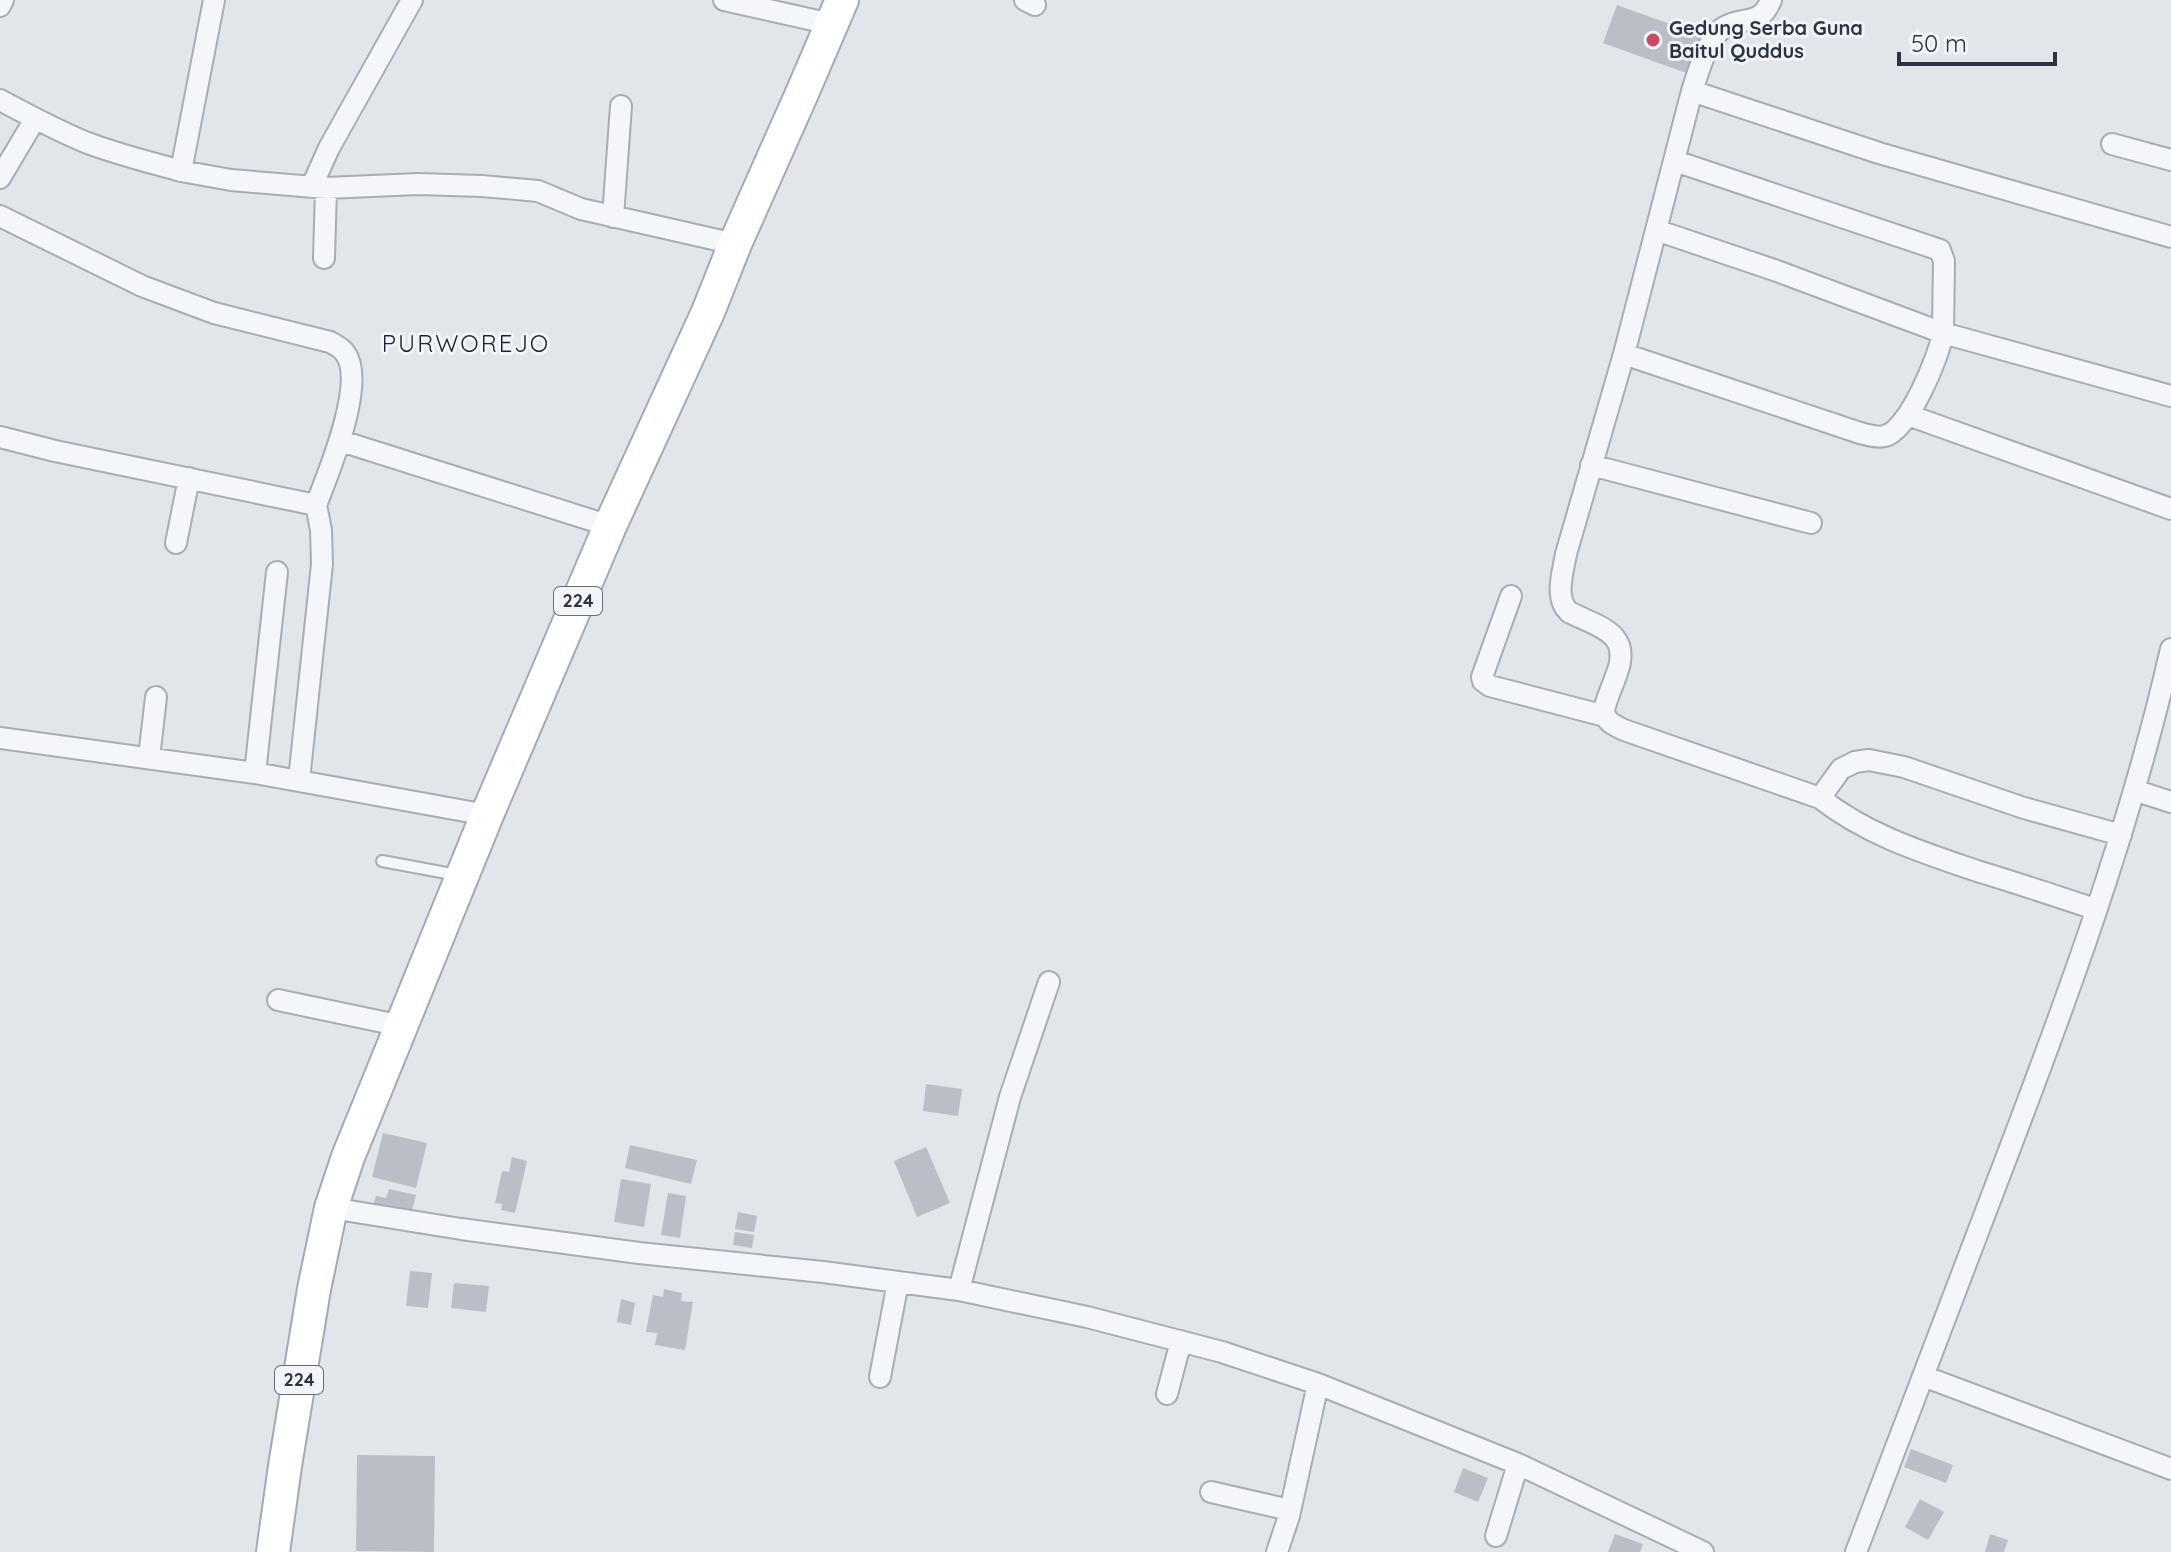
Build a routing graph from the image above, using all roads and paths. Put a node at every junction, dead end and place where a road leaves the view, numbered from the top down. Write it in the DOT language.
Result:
graph roads {
  1 [pos="3,0"];
  2 [pos="214,0"];
  3 [pos="412,0"];
  4 [pos="724,0"];
  5 [pos="1771,0"];
  6 [pos="0,6"];
  7 [pos="836,12"];
  8 [pos="1692,91"];
  9 [pos="0,100"];
  10 [pos="621,106"];
  11 [pos="35,119"];
  12 [pos="2112,144"];
  13 [pos="2171,160"];
  14 [pos="1675,161"];
  15 [pos="181,171"];
  16 [pos="0,178"];
  17 [pos="319,187"];
  18 [pos="0,216"];
  19 [pos="613,217"];
  20 [pos="1656,230"];
  21 [pos="2171,237"];
  22 [pos="735,244"];
  23 [pos="324,258"];
  24 [pos="1943,333"];
  25 [pos="1624,354"];
  26 [pos="2171,396"];
  27 [pos="1908,415"];
  28 [pos="0,437"];
  29 [pos="341,441"];
  30 [pos="1591,465"];
  31 [pos="189,478"];
  32 [pos="316,505"];
  33 [pos="2171,509"];
  34 [pos="1811,523"];
  35 [pos="610,526"];
  36 [pos="176,543"];
  37 [pos="277,572"];
  38 [pos="1511,596"];
  39 [pos="2171,649"];
  40 [pos="156,697"];
  41 [pos="1605,716"];
  42 [pos="0,738"];
  43 [pos="149,758"];
  44 [pos="255,773"];
  45 [pos="299,780"];
  46 [pos="2134,790"];
  47 [pos="1820,798"];
  48 [pos="2171,802"];
  49 [pos="487,815"];
  50 [pos="2121,835"];
  51 [pos="382,861"];
  52 [pos="463,877"];
  53 [pos="2095,909"];
  54 [pos="1049,982"];
  55 [pos="278,1000"];
  56 [pos="402,1026"];
  57 [pos="331,1208"];
  58 [pos="898,1282"];
  59 [pos="959,1290"];
  60 [pos="1181,1341"];
  61 [pos="1923,1376"];
  62 [pos="880,1377"];
  63 [pos="1318,1384"];
  64 [pos="1167,1394"];
  65 [pos="1518,1464"];
  66 [pos="2171,1469"];
  67 [pos="1211,1492"];
  68 [pos="1290,1510"];
  69 [pos="1496,1536"];
  70 [pos="273,1552"];
  71 [pos="1277,1552"];
  72 [pos="1703,1552"];
  73 [pos="1856,1552"];
  1 -- 6 [label="street"];
  2 -- 15 [label="street"];
  3 -- 17 [label="street"];
  4 -- 7 [label="street"];
  5 -- 8 [label="street"];
  7 -- 22 [label="main road, 224"];
  8 -- 14 [label="street"];
  8 -- 21 [label="street"];
  9 -- 11 [label="street"];
  10 -- 19 [label="street"];
  11 -- 15 [label="street"];
  11 -- 16 [label="street"];
  12 -- 13 [label="street"];
  14 -- 20 [label="street"];
  14 -- 24 [label="street"];
  15 -- 17 [label="street"];
  17 -- 19 [label="street"];
  17 -- 23 [label="street"];
  18 -- 29 [label="street"];
  19 -- 22 [label="street"];
  20 -- 24 [label="street"];
  20 -- 25 [label="street"];
  22 -- 35 [label="main road, 224"];
  24 -- 26 [label="street"];
  24 -- 27 [label="street"];
  25 -- 27 [label="street"];
  25 -- 30 [label="street"];
  27 -- 33 [label="street"];
  28 -- 31 [label="street"];
  29 -- 32 [label="street"];
  29 -- 35 [label="street"];
  30 -- 34 [label="street"];
  30 -- 41 [label="street"];
  31 -- 32 [label="street"];
  31 -- 36 [label="street"];
  32 -- 45 [label="street"];
  35 -- 49 [label="main road, 224"];
  37 -- 44 [label="street"];
  38 -- 41 [label="street"];
  39 -- 46 [label="street"];
  40 -- 43 [label="street"];
  41 -- 47 [label="street"];
  42 -- 43 [label="street"];
  43 -- 44 [label="street"];
  44 -- 45 [label="street"];
  45 -- 49 [label="street"];
  46 -- 48 [label="street"];
  46 -- 50 [label="street"];
  47 -- 50 [label="street"];
  47 -- 53 [label="street"];
  49 -- 52 [label="main road, 224"];
  50 -- 53 [label="street"];
  51 -- 52 [label="lane"];
  52 -- 56 [label="main road, 224"];
  53 -- 61 [label="street"];
  54 -- 59 [label="street"];
  55 -- 56 [label="street"];
  56 -- 57 [label="main road, 224"];
  57 -- 58 [label="street"];
  57 -- 70 [label="main road, 224"];
  58 -- 59 [label="street"];
  58 -- 62 [label="street"];
  59 -- 60 [label="street"];
  60 -- 63 [label="street"];
  60 -- 64 [label="street"];
  61 -- 66 [label="street"];
  61 -- 73 [label="street"];
  63 -- 65 [label="street"];
  63 -- 68 [label="street"];
  65 -- 69 [label="street"];
  65 -- 72 [label="street"];
  67 -- 68 [label="street"];
  68 -- 71 [label="street"];
}
